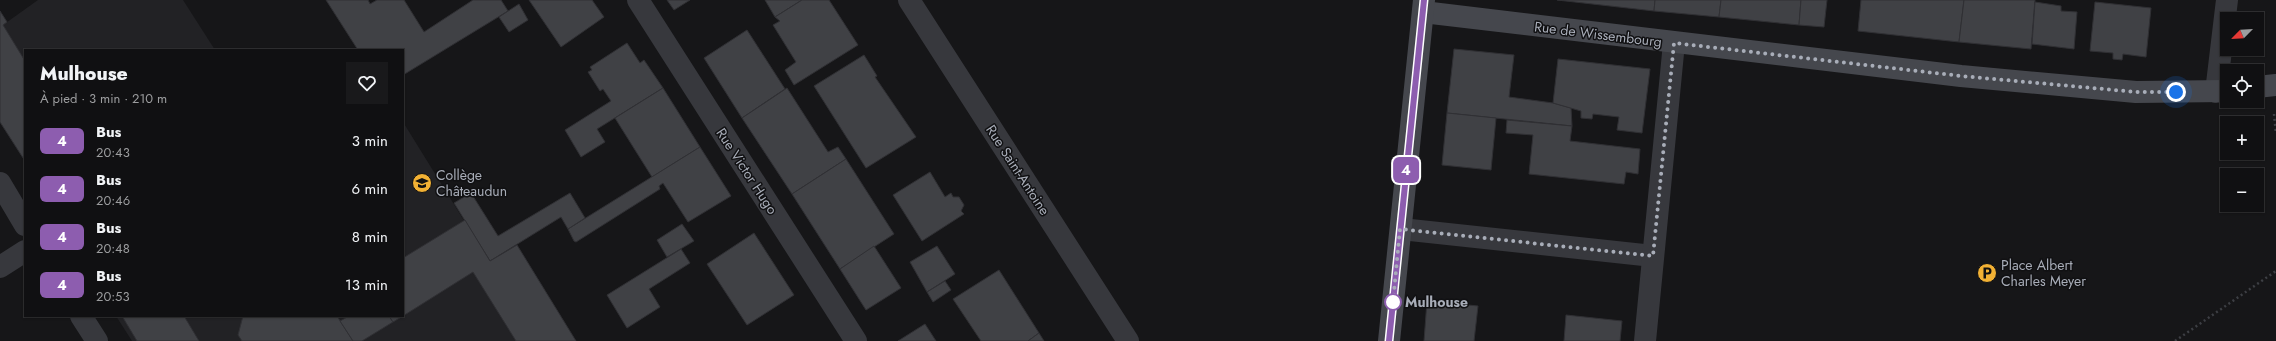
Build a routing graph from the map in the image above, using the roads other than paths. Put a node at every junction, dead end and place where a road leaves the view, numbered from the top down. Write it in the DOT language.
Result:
graph roads {
  1 [pos="638,0"];
  2 [pos="909,0"];
  3 [pos="2227,0"];
  4 [pos="1424,6"];
  5 [pos="1674,43"];
  6 [pos="2223,64"];
  7 [pos="2276,85"];
  8 [pos="2264,86"];
  9 [pos="2220,91"];
  10 [pos="0,183"];
  11 [pos="24,223"];
  12 [pos="1400,229"];
  13 [pos="24,252"];
  14 [pos="1653,256"];
  15 [pos="0,267"];
  16 [pos="83,317"];
  17 [pos="97,341"];
  18 [pos="856,341"];
  19 [pos="1128,341"];
  20 [pos="1389,341"];
  21 [pos="1645,341"];
  1 -- 18 [label="street, Rue Victor Hugo"];
  2 -- 19 [label="street, Rue Saint-Antoine"];
  3 -- 6 [label="street"];
  4 -- 5 [label="street, Rue de Wissembourg"];
  4 -- 12 [label="street"];
  5 -- 9 [label="street, Rue de Wissembourg"];
  5 -- 14 [label="street"];
  7 -- 8 [label="street"];
  10 -- 11 [label="street"];
  12 -- 14 [label="street"];
  12 -- 20 [label="street"];
  13 -- 15 [label="street"];
  14 -- 21 [label="street"];
  16 -- 17 [label="street"];
}
